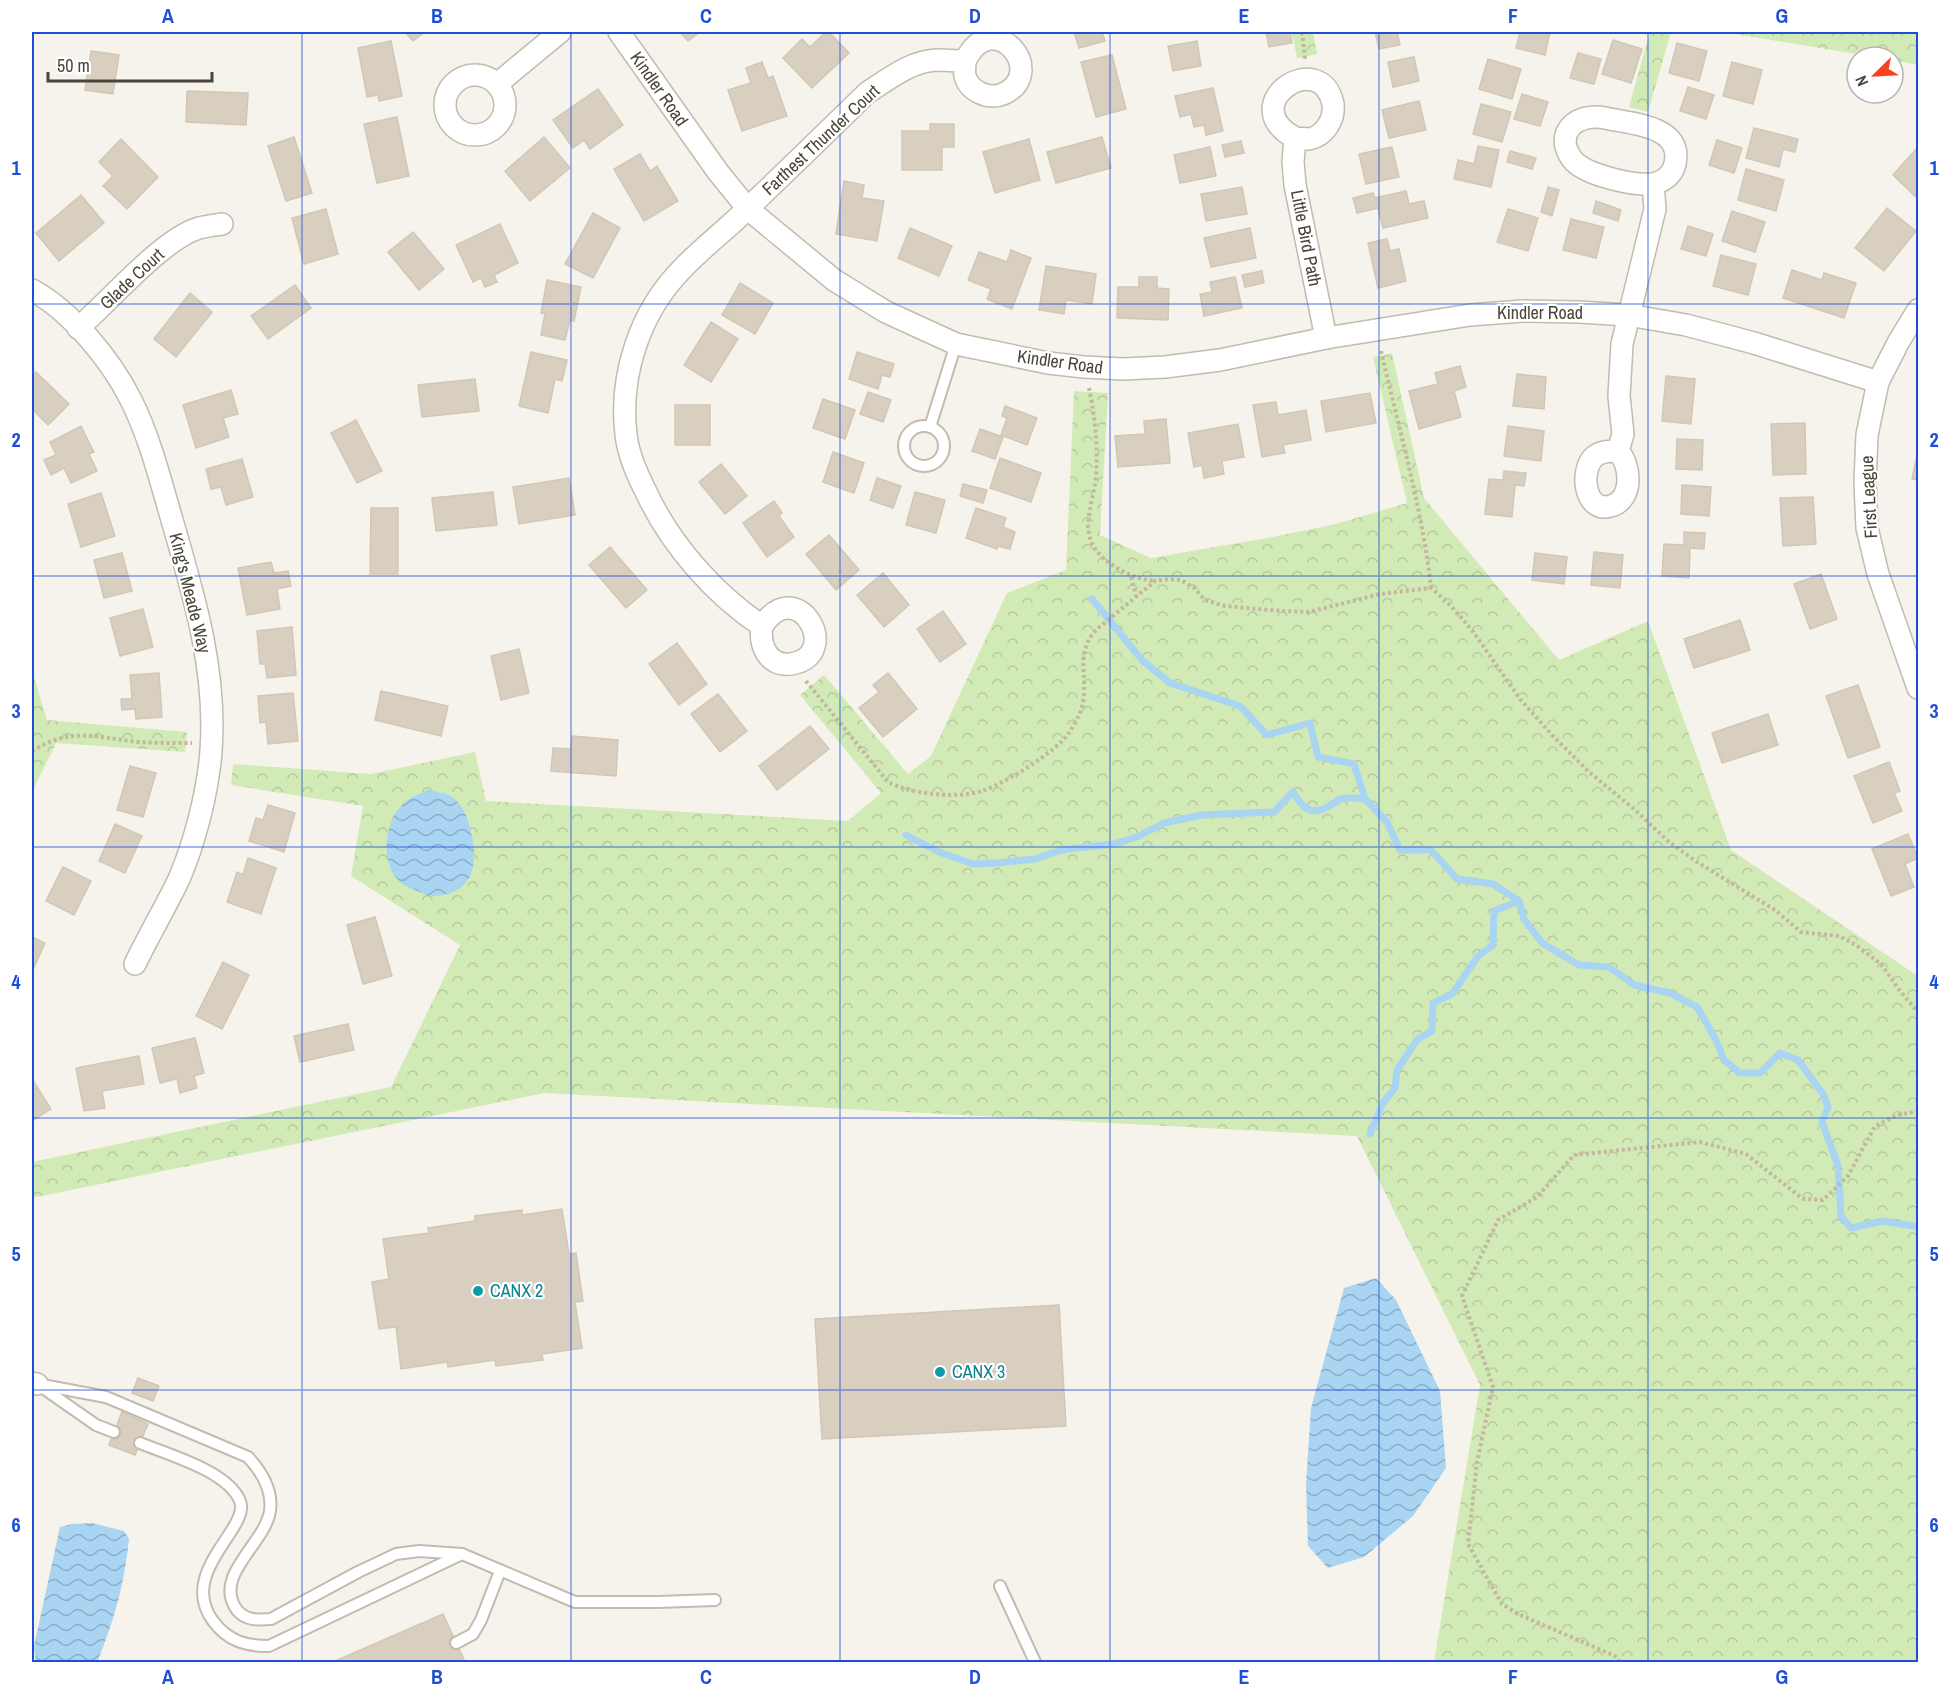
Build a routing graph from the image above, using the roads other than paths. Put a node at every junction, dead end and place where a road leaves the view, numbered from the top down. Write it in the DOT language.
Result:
graph roads {
  1 [pos="560,32"];
  2 [pos="619,32"];
  3 [pos="964,62"];
  4 [pos="497,84"];
  5 [pos="1295,138"];
  6 [pos="1653,184"];
  7 [pos="748,208"];
  8 [pos="222,224"];
  9 [pos="32,290"];
  10 [pos="1918,310"];
  11 [pos="1628,315"];
  12 [pos="78,327"];
  13 [pos="1326,338"];
  14 [pos="956,344"];
  15 [pos="1878,382"];
  16 [pos="930,427"];
  17 [pos="1617,451"];
  18 [pos="762,626"];
  19 [pos="1918,688"];
  20 [pos="135,964"];
  21 [pos="34,1384"];
  22 [pos="114,1432"];
  23 [pos="140,1443"];
  24 [pos="462,1554"];
  25 [pos="500,1570"];
  26 [pos="1000,1586"];
  27 [pos="715,1600"];
  28 [pos="456,1643"];
  29 [pos="1035,1662"];
  1 -- 4 [label="street"];
  2 -- 7 [label="street, Kindler Road"];
  3 -- 7 [label="street, Farthest Thunder Court"];
  5 -- 5 [label="street"];
  5 -- 13 [label="street, Little Bird Path"];
  6 -- 6 [label="street"];
  6 -- 11 [label="street"];
  7 -- 14 [label="street, Kindler Road"];
  7 -- 18 [label="street, Farthest Thunder Court"];
  8 -- 12 [label="street, Glade Court"];
  9 -- 12 [label="street, King's Meade Way"];
  10 -- 15 [label="street, First League"];
  11 -- 13 [label="street, Kindler Road"];
  11 -- 15 [label="street, Kindler Road"];
  11 -- 17 [label="street"];
  12 -- 20 [label="street, King's Meade Way"];
  13 -- 14 [label="street, Kindler Road"];
  14 -- 16 [label="lane"];
  15 -- 19 [label="street, First League"];
  18 -- 18 [label="street"];
  21 -- 22 [label="lane"];
  21 -- 24 [label="lane"];
  23 -- 24 [label="lane"];
  24 -- 25 [label="lane"];
  25 -- 27 [label="lane"];
  25 -- 28 [label="lane"];
  26 -- 29 [label="lane"];
}
